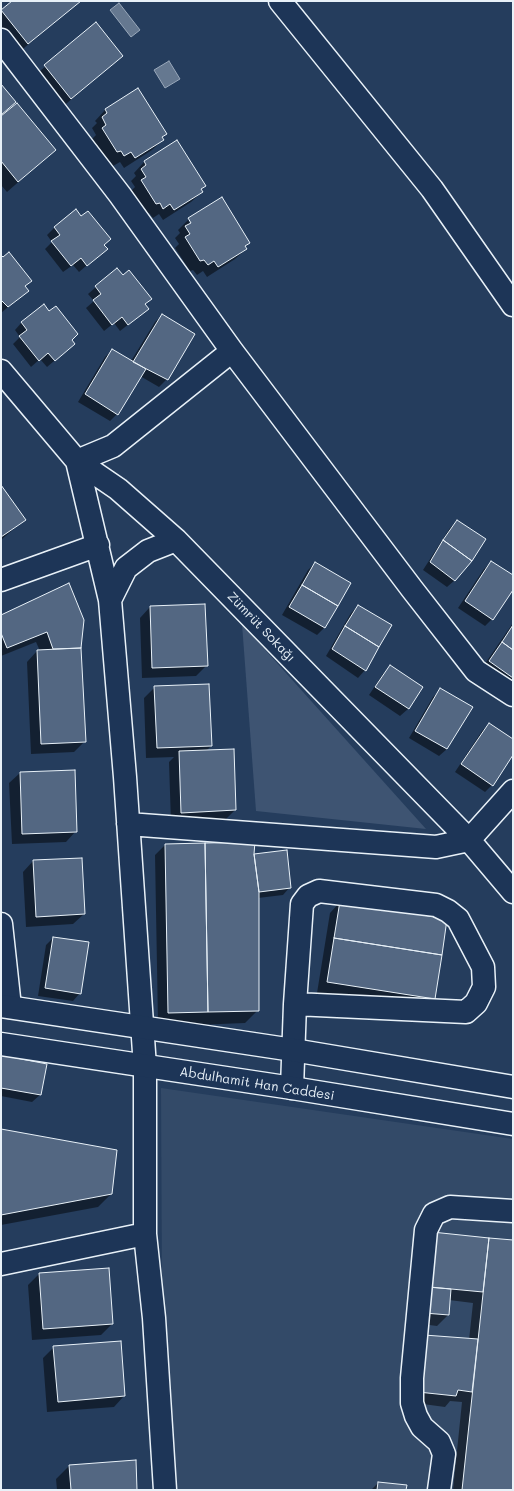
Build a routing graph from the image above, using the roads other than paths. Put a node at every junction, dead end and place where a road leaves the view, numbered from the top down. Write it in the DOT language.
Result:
graph roads {
  1 [pos="280,1"];
  2 [pos="1,40"];
  3 [pos="513,305"];
  4 [pos="232,351"];
  5 [pos="1,371"];
  6 [pos="77,461"];
  7 [pos="176,540"];
  8 [pos="98,545"];
  9 [pos="1,580"];
  10 [pos="110,600"];
  11 [pos="513,695"];
  12 [pos="513,791"];
  13 [pos="128,824"];
  14 [pos="469,840"];
  15 [pos="513,892"];
  16 [pos="1,924"];
  17 [pos="295,1004"];
  18 [pos="6,1006"];
  19 [pos="141,1028"];
  20 [pos="1,1044"];
  21 [pos="293,1050"];
  22 [pos="145,1067"];
  23 [pos="513,1086"];
  24 [pos="292,1088"];
  25 [pos="513,1124"];
  26 [pos="513,1211"];
  27 [pos="146,1234"];
  28 [pos="1,1264"];
  29 [pos="165,1490"];
  30 [pos="440,1490"];
  1 -- 3 [label="street"];
  2 -- 4 [label="street"];
  4 -- 6 [label="street"];
  4 -- 11 [label="street"];
  5 -- 6 [label="street, Zümrüt Sokağı"];
  6 -- 7 [label="street, Zümrüt Sokağı"];
  6 -- 8 [label="street"];
  7 -- 10 [label="street"];
  7 -- 14 [label="street, Zümrüt Sokağı"];
  8 -- 9 [label="street"];
  8 -- 10 [label="street"];
  10 -- 13 [label="street"];
  12 -- 14 [label="street"];
  13 -- 14 [label="street"];
  13 -- 19 [label="street"];
  14 -- 15 [label="street, Zümrüt Sokağı"];
  16 -- 18 [label="street"];
  17 -- 17 [label="street"];
  17 -- 21 [label="street"];
  18 -- 19 [label="street"];
  19 -- 21 [label="street"];
  19 -- 22 [label="street"];
  20 -- 22 [label="street, Abdulhamit Han Caddesi"];
  21 -- 23 [label="street"];
  21 -- 24 [label="street"];
  22 -- 24 [label="street, Abdulhamit Han Caddesi"];
  22 -- 27 [label="street"];
  24 -- 25 [label="street, Abdulhamit Han Caddesi"];
  26 -- 30 [label="street"];
  27 -- 28 [label="street"];
  27 -- 29 [label="street"];
}
